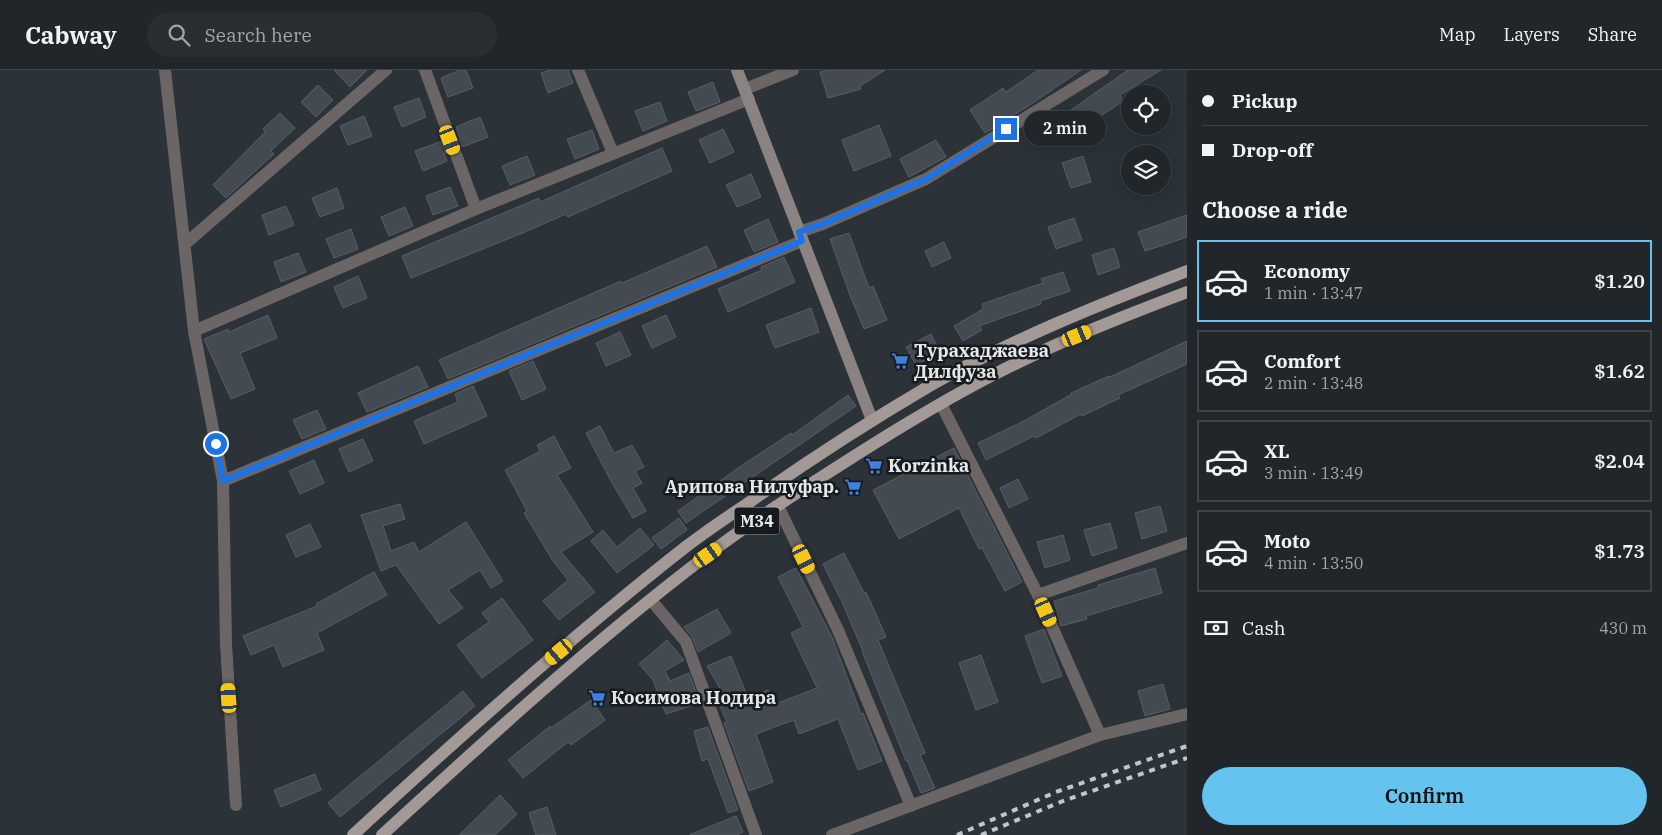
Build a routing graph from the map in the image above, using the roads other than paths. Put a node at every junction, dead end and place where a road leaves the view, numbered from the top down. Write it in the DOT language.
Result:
graph roads {
  1 [pos="165,70"];
  2 [pos="386,70"];
  3 [pos="425,70"];
  4 [pos="578,70"];
  5 [pos="737,70"];
  6 [pos="793,70"];
  7 [pos="1103,70"];
  8 [pos="747,94"];
  9 [pos="613,154"];
  10 [pos="476,209"];
  11 [pos="801,237"];
  12 [pos="185,244"];
  13 [pos="1187,271"];
  14 [pos="1187,292"];
  15 [pos="194,331"];
  16 [pos="941,404"];
  17 [pos="872,420"];
  18 [pos="223,481"];
  19 [pos="778,506"];
  20 [pos="1187,543"];
  21 [pos="1038,595"];
  22 [pos="651,600"];
  23 [pos="545,663"];
  24 [pos="557,678"];
  25 [pos="1187,714"];
  26 [pos="1100,735"];
  27 [pos="236,805"];
  28 [pos="911,806"];
  29 [pos="382,808"];
  30 [pos="395,824"];
  31 [pos="352,835"];
  32 [pos="382,835"];
  33 [pos="756,835"];
  34 [pos="832,835"];
  1 -- 12 [label="street"];
  2 -- 12 [label="street"];
  3 -- 10 [label="street"];
  4 -- 9 [label="street"];
  5 -- 8 [label="street"];
  6 -- 8 [label="street"];
  7 -- 11 [label="street"];
  8 -- 9 [label="street"];
  8 -- 11 [label="street"];
  9 -- 10 [label="street"];
  10 -- 15 [label="street"];
  11 -- 17 [label="street"];
  11 -- 18 [label="street"];
  12 -- 15 [label="street"];
  13 -- 17 [label="main road, M34"];
  14 -- 16 [label="main road, M34"];
  15 -- 18 [label="street"];
  16 -- 19 [label="main road, M34"];
  16 -- 21 [label="street"];
  17 -- 23 [label="main road, M34"];
  18 -- 27 [label="street"];
  19 -- 22 [label="main road, M34"];
  19 -- 28 [label="street"];
  20 -- 21 [label="street"];
  21 -- 26 [label="street"];
  22 -- 24 [label="main road, M34"];
  22 -- 33 [label="street"];
  23 -- 24 [label="main road"];
  23 -- 29 [label="main road, M34"];
  24 -- 30 [label="main road, M34"];
  25 -- 26 [label="street"];
  26 -- 28 [label="street"];
  28 -- 34 [label="street"];
  29 -- 30 [label="main road"];
  29 -- 31 [label="main road, M34"];
  30 -- 32 [label="main road, M34"];
}
